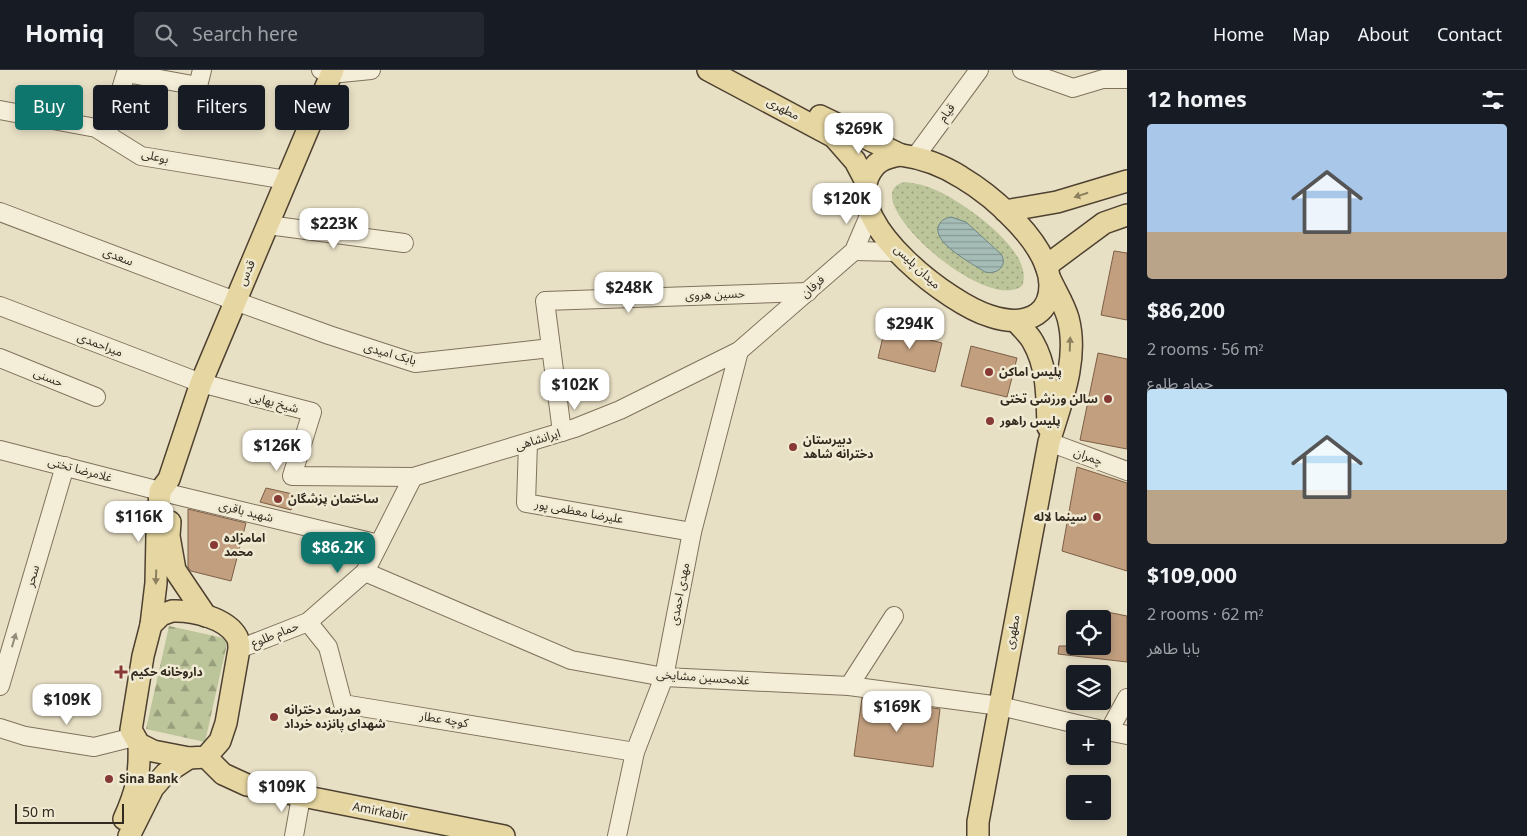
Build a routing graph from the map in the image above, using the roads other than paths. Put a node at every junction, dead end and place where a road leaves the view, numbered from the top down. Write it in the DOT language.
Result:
graph roads {
  1 [pos="202,70"];
  2 [pos="371,70"];
  3 [pos="708,70"];
  4 [pos="734,70"];
  5 [pos="979,70"];
  6 [pos="1022,70"];
  7 [pos="328,71"];
  8 [pos="1127,79"];
  9 [pos="0,110"];
  10 [pos="107,135"];
  11 [pos="908,156"];
  12 [pos="287,180"];
  13 [pos="1127,181"];
  14 [pos="866,182"];
  15 [pos="871,211"];
  16 [pos="1006,211"];
  17 [pos="0,212"];
  18 [pos="1127,215"];
  19 [pos="268,225"];
  20 [pos="404,243"];
  21 [pos="854,251"];
  22 [pos="898,252"];
  23 [pos="1048,272"];
  24 [pos="808,292"];
  25 [pos="235,301"];
  26 [pos="0,306"];
  27 [pos="1016,321"];
  28 [pos="551,348"];
  29 [pos="739,351"];
  30 [pos="0,358"];
  31 [pos="201,383"];
  32 [pos="96,397"];
  33 [pos="562,432"];
  34 [pos="1049,442"];
  35 [pos="528,443"];
  36 [pos="0,450"];
  37 [pos="65,466"];
  38 [pos="1127,471"];
  39 [pos="413,478"];
  40 [pos="166,488"];
  41 [pos="692,532"];
  42 [pos="379,544"];
  43 [pos="365,572"];
  44 [pos="206,616"];
  45 [pos="894,616"];
  46 [pos="308,622"];
  47 [pos="151,625"];
  48 [pos="239,649"];
  49 [pos="664,678"];
  50 [pos="0,686"];
  51 [pos="849,686"];
  52 [pos="1127,698"];
  53 [pos="1000,706"];
  54 [pos="1110,720"];
  55 [pos="1066,721"];
  56 [pos="0,728"];
  57 [pos="1111,732"];
  58 [pos="1127,735"];
  59 [pos="136,741"];
  60 [pos="635,752"];
  61 [pos="197,757"];
  62 [pos="301,797"];
  63 [pos="976,831"];
  64 [pos="116,836"];
  65 [pos="129,836"];
  66 [pos="294,836"];
  67 [pos="504,836"];
  68 [pos="617,836"];
  1 -- 10 [label="street"];
  2 -- 7 [label="street"];
  3 -- 14 [label="main road, مطهری"];
  4 -- 11 [label="main road, مطهری"];
  5 -- 11 [label="street, قیام"];
  6 -- 8 [label="street"];
  7 -- 12 [label="main road, قدس"];
  9 -- 10 [label="street, بوعلی"];
  10 -- 12 [label="street, بوعلی"];
  11 -- 14 [label="main road"];
  11 -- 16 [label="main road"];
  12 -- 19 [label="main road, قدس"];
  13 -- 16 [label="main road, one-way"];
  14 -- 15 [label="main road, میدان پلیس"];
  15 -- 21 [label="street, فرفان"];
  15 -- 22 [label="main road, میدان پلیس"];
  16 -- 23 [label="main road"];
  17 -- 25 [label="street, سعدی"];
  18 -- 23 [label="main road"];
  19 -- 20 [label="street"];
  19 -- 25 [label="main road, قدس"];
  21 -- 22 [label="street"];
  21 -- 24 [label="street, فرفان"];
  22 -- 27 [label="main road, میدان پلیس"];
  23 -- 27 [label="main road"];
  34 -- 23 [label="main road, مطهری, one-way"];
  24 -- 28 [label="street, حسین هروی"];
  24 -- 29 [label="street, فرفان"];
  25 -- 28 [label="street, بابک امیدی"];
  25 -- 31 [label="main road, قدس"];
  26 -- 31 [label="street, میراحمدی"];
  27 -- 34 [label="main road, مطهری"];
  28 -- 33 [label="street, حسین هروی"];
  29 -- 33 [label="street, ایرانشاهی"];
  29 -- 41 [label="street, مهدی احمدی"];
  30 -- 32 [label="street, حسنی"];
  31 -- 39 [label="street, شیخ بهایی"];
  31 -- 40 [label="main road, قدس"];
  33 -- 35 [label="street, ایرانشاهی"];
  34 -- 38 [label="street, چمران"];
  34 -- 53 [label="main road, مطهری"];
  35 -- 39 [label="street, ایرانشاهی"];
  35 -- 41 [label="street, علیرضا معظمی پور"];
  36 -- 37 [label="street, غلامرضا تختی"];
  37 -- 40 [label="street, غلامرضا تختی"];
  50 -- 37 [label="street, سحر, one-way"];
  39 -- 42 [label="street, حمام طلوع"];
  40 -- 42 [label="street, شهید باقری"];
  40 -- 44 [label="main road, قدس"];
  40 -- 47 [label="main road, قدس, one-way"];
  41 -- 49 [label="street, مهدی احمدی"];
  42 -- 43 [label="street, حمام طلوع"];
  43 -- 46 [label="street, حمام طلوع"];
  43 -- 49 [label="street, غلامحسین مشایخی"];
  44 -- 47 [label="main road"];
  44 -- 48 [label="main road"];
  45 -- 51 [label="street"];
  46 -- 48 [label="street, حمام طلوع"];
  46 -- 60 [label="street, کوچه عطار"];
  47 -- 59 [label="main road"];
  48 -- 61 [label="main road"];
  49 -- 51 [label="street, غلامحسین مشایخی"];
  49 -- 60 [label="street, مهدی احمدی"];
  51 -- 53 [label="street, غلامحسین مشایخی"];
  52 -- 54 [label="street"];
  53 -- 55 [label="street, غلامحسین مشایخی"];
  53 -- 63 [label="main road, مطهری"];
  56 -- 59 [label="street"];
  57 -- 58 [label="street, غلامحسین مشایخی"];
  59 -- 61 [label="main road"];
  59 -- 64 [label="main road"];
  60 -- 68 [label="street, مهدی احمدی"];
  61 -- 62 [label="main road, Amirkabir"];
  61 -- 65 [label="main road"];
  62 -- 66 [label="street"];
  62 -- 67 [label="main road, Amirkabir"];
}
